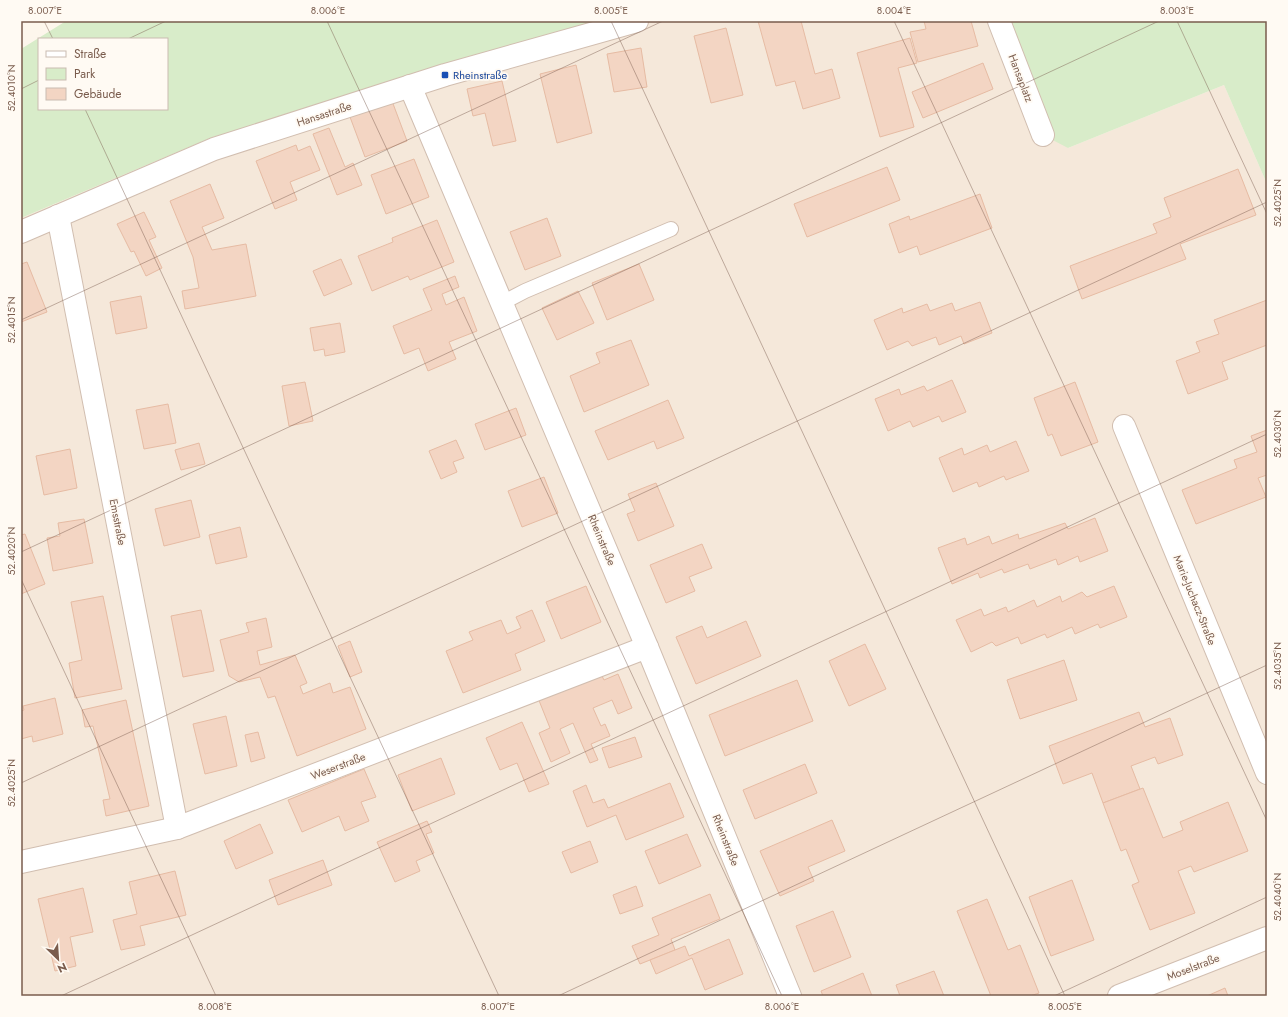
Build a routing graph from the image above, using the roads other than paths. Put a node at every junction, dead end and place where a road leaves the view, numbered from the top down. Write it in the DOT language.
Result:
graph roads {
  1 [pos="637,21"];
  2 [pos="1000,21"];
  3 [pos="410,86"];
  4 [pos="1043,135"];
  5 [pos="58,216"];
  6 [pos="671,229"];
  7 [pos="21,232"];
  8 [pos="502,303"];
  9 [pos="1124,426"];
  10 [pos="648,647"];
  11 [pos="1267,773"];
  12 [pos="177,828"];
  13 [pos="21,862"];
  14 [pos="1267,938"];
  15 [pos="790,996"];
  16 [pos="1118,996"];
  1 -- 3 [label="street, Hansastraße"];
  2 -- 4 [label="street, Hansaplatz"];
  3 -- 5 [label="street, Hansastraße"];
  3 -- 8 [label="street, Rheinstraße"];
  5 -- 7 [label="street, Hansastraße"];
  5 -- 12 [label="street, Emsstraße"];
  6 -- 8 [label="lane"];
  8 -- 10 [label="street, Rheinstraße"];
  9 -- 11 [label="street, Marie-Juchacz-Straße"];
  10 -- 12 [label="street, Weserstraße"];
  10 -- 15 [label="street, Rheinstraße"];
  12 -- 13 [label="street, Weserstraße"];
  14 -- 16 [label="street, Moselstraße"];
}
